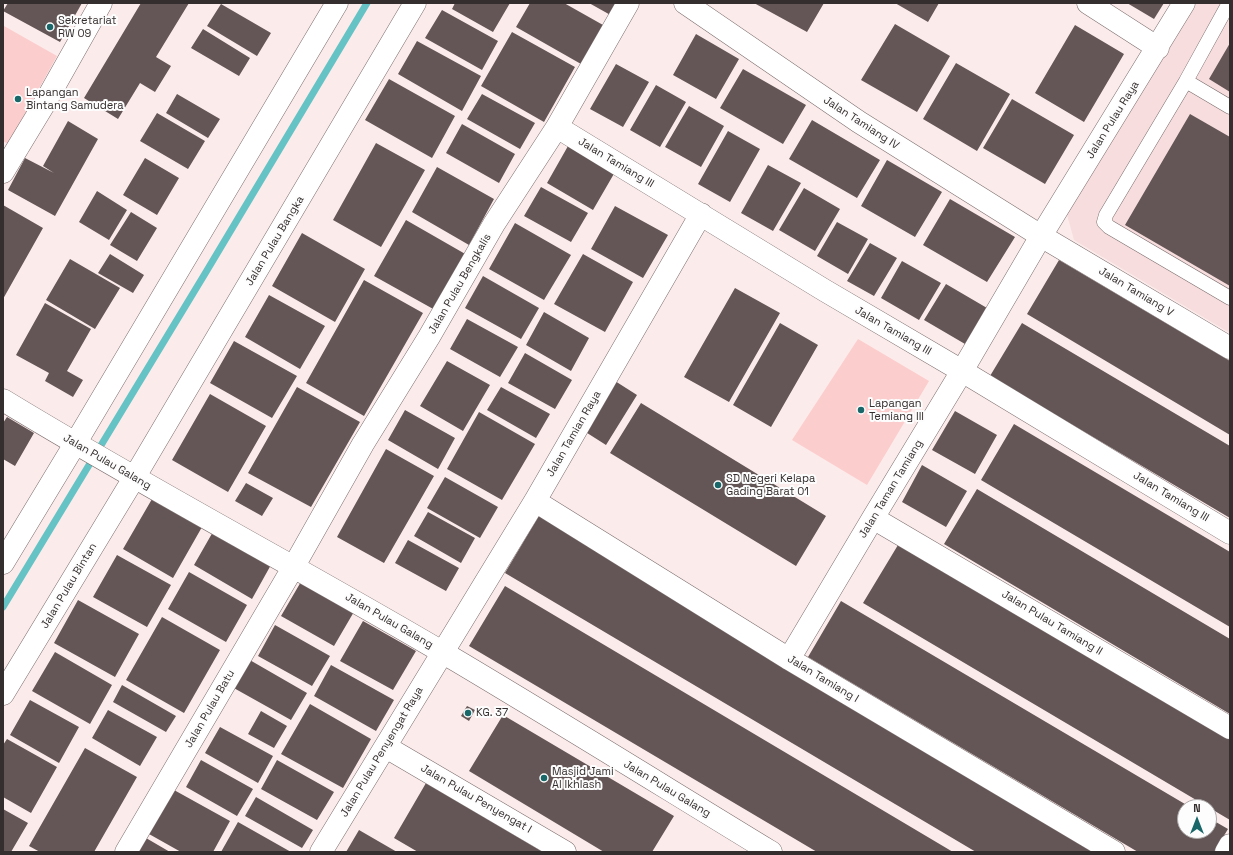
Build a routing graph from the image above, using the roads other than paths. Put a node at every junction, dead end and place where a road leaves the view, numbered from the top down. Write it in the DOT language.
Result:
graph roads {
  1 [pos="101,3"];
  2 [pos="337,3"];
  3 [pos="415,3"];
  4 [pos="628,3"];
  5 [pos="685,3"];
  6 [pos="1088,3"];
  7 [pos="1184,3"];
  8 [pos="1229,3"];
  9 [pos="1158,48"];
  10 [pos="1186,81"];
  11 [pos="1230,107"];
  12 [pos="558,127"];
  13 [pos="3,172"];
  14 [pos="701,214"];
  15 [pos="1041,236"];
  16 [pos="1230,298"];
  17 [pos="1230,348"];
  18 [pos="962,371"];
  19 [pos="3,400"];
  20 [pos="80,447"];
  21 [pos="126,473"];
  22 [pos="535,501"];
  23 [pos="873,518"];
  24 [pos="1230,533"];
  25 [pos="3,563"];
  26 [pos="294,566"];
  27 [pos="443,653"];
  28 [pos="789,660"];
  29 [pos="3,694"];
  30 [pos="1230,728"];
  31 [pos="386,747"];
  32 [pos="1230,845"];
  33 [pos="126,852"];
  34 [pos="321,852"];
  35 [pos="565,852"];
  36 [pos="770,852"];
  37 [pos="1114,852"];
  38 [pos="1226,852"];
  1 -- 13 [label="street"];
  2 -- 20 [label="street"];
  3 -- 21 [label="street, Jalan Pulau Bangka"];
  4 -- 12 [label="street, Jalan Pulau Bengkalis"];
  5 -- 15 [label="street, Jalan Tamiang IV"];
  6 -- 9 [label="street"];
  7 -- 9 [label="street, Jalan Pulau Raya"];
  8 -- 10 [label="lane"];
  9 -- 15 [label="street, Jalan Pulau Raya"];
  10 -- 11 [label="lane"];
  10 -- 16 [label="lane"];
  12 -- 14 [label="street, Jalan Tamiang III"];
  12 -- 26 [label="street, Jalan Pulau Bengkalis"];
  14 -- 18 [label="street, Jalan Tamiang III"];
  14 -- 22 [label="street, Jalan Tamian Raya"];
  15 -- 17 [label="street, Jalan Tamiang V"];
  15 -- 18 [label="street, Jalan Taman Tamiang"];
  18 -- 23 [label="street, Jalan Taman Tamiang"];
  18 -- 24 [label="street, Jalan Tamiang III"];
  19 -- 20 [label="street, Jalan Pulau Galang"];
  20 -- 21 [label="street, Jalan Pulau Galang"];
  20 -- 25 [label="street"];
  21 -- 26 [label="street, Jalan Pulau Galang"];
  21 -- 29 [label="street, Jalan Pulau Bintan"];
  22 -- 27 [label="street, Jalan Tamian Raya"];
  22 -- 28 [label="street, Jalan Tamiang I"];
  23 -- 28 [label="street, Jalan Taman Tamiang"];
  23 -- 30 [label="street, Jalan Pulau Tamiang II"];
  26 -- 27 [label="street, Jalan Pulau Galang"];
  26 -- 33 [label="street, Jalan Pulau Batu"];
  27 -- 31 [label="street, Jalan Pulau Penyengat Raya"];
  27 -- 36 [label="street, Jalan Pulau Galang"];
  28 -- 37 [label="street, Jalan Tamiang I"];
  31 -- 34 [label="street, Jalan Pulau Penyengat Raya"];
  31 -- 35 [label="street, Jalan Pulau Penyengat I"];
  32 -- 38 [label="street"];
}
